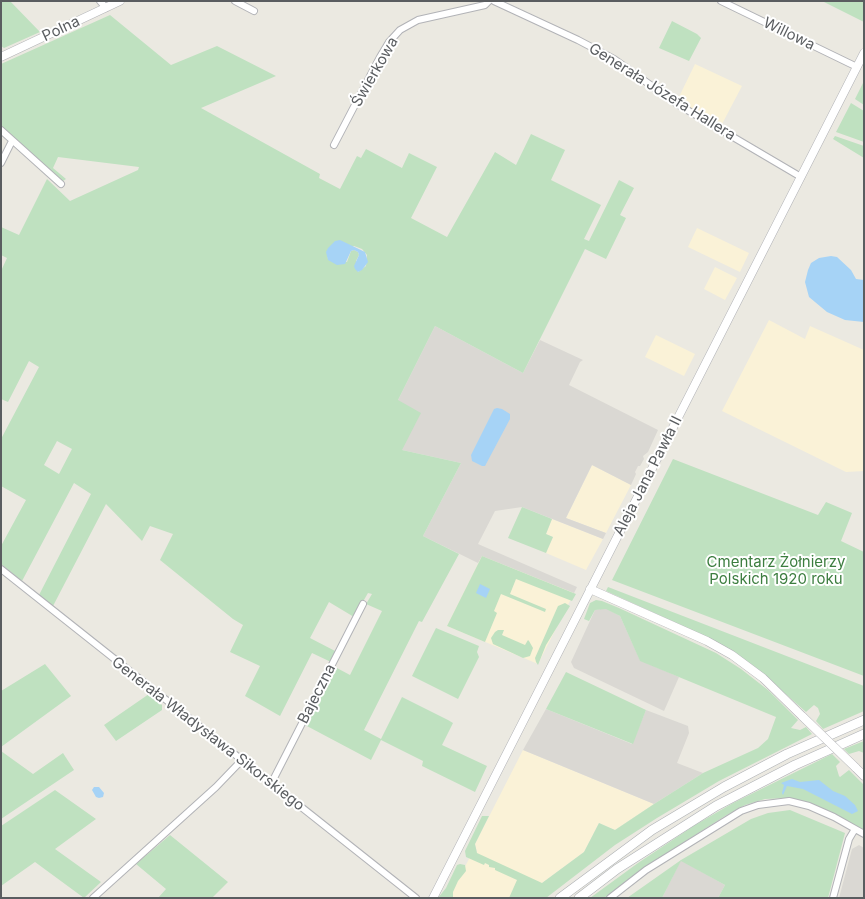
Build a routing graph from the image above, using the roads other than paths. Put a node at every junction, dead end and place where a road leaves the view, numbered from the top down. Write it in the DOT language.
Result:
graph roads {
  1 [pos="100,1"];
  2 [pos="120,1"];
  3 [pos="235,1"];
  4 [pos="489,1"];
  5 [pos="494,1"];
  6 [pos="721,1"];
  7 [pos="106,8"];
  8 [pos="254,11"];
  9 [pos="864,53"];
  10 [pos="1,57"];
  11 [pos="857,67"];
  12 [pos="1,130"];
  13 [pos="12,141"];
  14 [pos="334,145"];
  15 [pos="1,163"];
  16 [pos="801,177"];
  17 [pos="61,184"];
  18 [pos="1,570"];
  19 [pos="590,589"];
  20 [pos="363,604"];
  21 [pos="864,720"];
  22 [pos="864,734"];
  23 [pos="242,761"];
  24 [pos="864,776"];
  25 [pos="271,784"];
  26 [pos="855,829"];
  27 [pos="864,834"];
  28 [pos="93,898"];
  29 [pos="416,898"];
  30 [pos="433,898"];
  31 [pos="560,898"];
  32 [pos="578,898"];
  33 [pos="610,898"];
  34 [pos="834,898"];
  1 -- 7 [label="street"];
  2 -- 7 [label="street, Polna"];
  3 -- 8 [label="street"];
  4 -- 14 [label="street, Świerkowa"];
  5 -- 16 [label="street, Generała Józefa Hallera"];
  6 -- 11 [label="street, Willowa"];
  7 -- 10 [label="street, Polna"];
  9 -- 11 [label="street, Aleja Jana Pawła II"];
  11 -- 16 [label="street, Aleja Jana Pawła II"];
  12 -- 13 [label="street"];
  13 -- 15 [label="street"];
  13 -- 17 [label="street"];
  16 -- 19 [label="street, Aleja Jana Pawła II"];
  18 -- 23 [label="street, Generała Władysława Sikorskiego"];
  19 -- 24 [label="street, bridge"];
  19 -- 30 [label="street, Aleja Jana Pawła II"];
  20 -- 25 [label="street, Bajeczna"];
  21 -- 31 [label="main road"];
  22 -- 32 [label="main road"];
  23 -- 25 [label="street, Generała Władysława Sikorskiego"];
  23 -- 28 [label="street"];
  25 -- 29 [label="street, Generała Władysława Sikorskiego"];
  26 -- 27 [label="street"];
  26 -- 33 [label="street"];
  26 -- 34 [label="street"];
}
